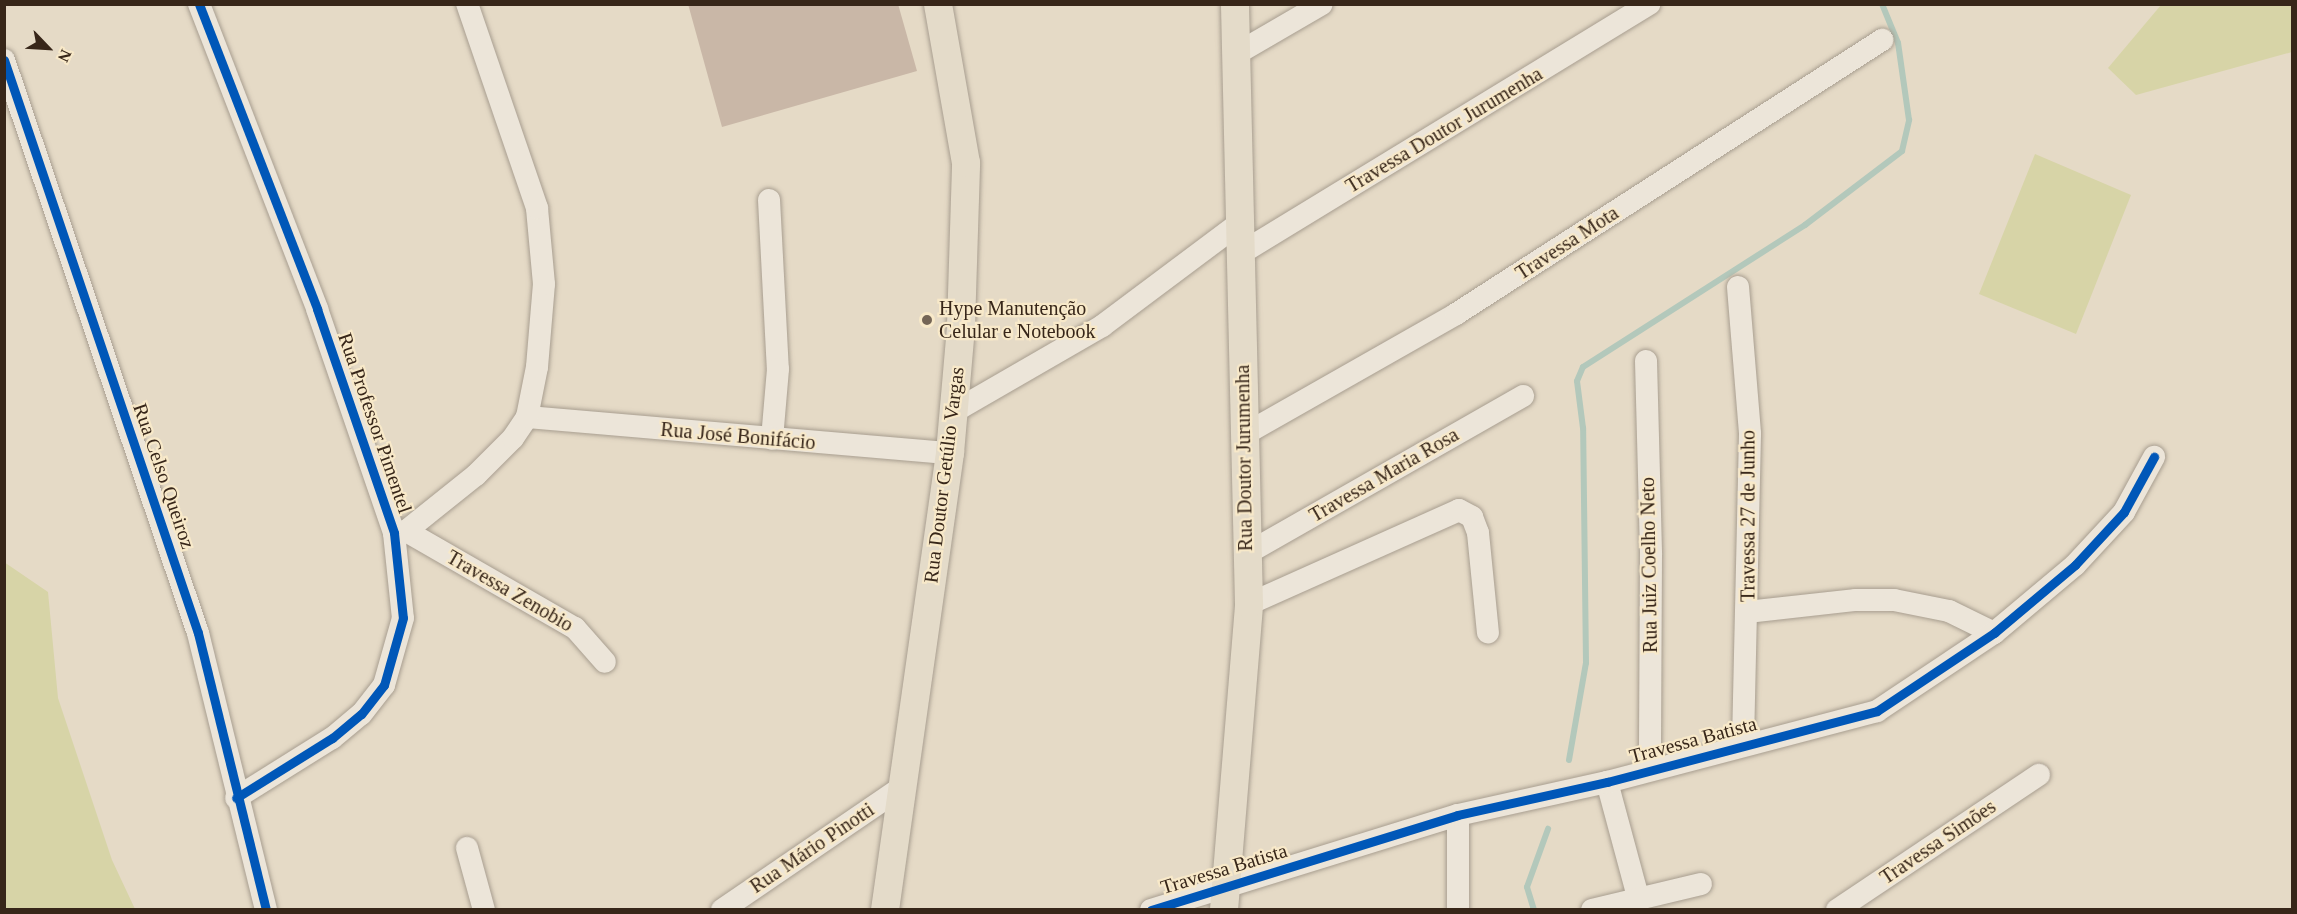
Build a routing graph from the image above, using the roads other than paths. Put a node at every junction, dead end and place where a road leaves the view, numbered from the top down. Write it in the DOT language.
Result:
graph roads {
  1 [pos="199,4"];
  2 [pos="467,4"];
  3 [pos="938,4"];
  4 [pos="1235,4"];
  5 [pos="1323,4"];
  6 [pos="1650,4"];
  7 [pos="1882,40"];
  8 [pos="1236,54"];
  9 [pos="4,60"];
  10 [pos="769,200"];
  11 [pos="1237,225"];
  12 [pos="1238,255"];
  13 [pos="1738,287"];
  14 [pos="1646,360"];
  15 [pos="1523,396"];
  16 [pos="955,411"];
  17 [pos="527,417"];
  18 [pos="1245,434"];
  19 [pos="772,439"];
  20 [pos="950,453"];
  21 [pos="2154,457"];
  22 [pos="400,532"];
  23 [pos="1246,554"];
  24 [pos="1249,604"];
  25 [pos="1748,612"];
  26 [pos="1488,633"];
  27 [pos="1994,633"];
  28 [pos="605,662"];
  29 [pos="1743,745"];
  30 [pos="1650,770"];
  31 [pos="2039,775"];
  32 [pos="1607,782"];
  33 [pos="902,787"];
  34 [pos="236,798"];
  35 [pos="1458,815"];
  36 [pos="467,848"];
  37 [pos="1701,884"];
  38 [pos="1225,899"];
  39 [pos="1639,901"];
  40 [pos="266,909"];
  41 [pos="484,909"];
  42 [pos="722,909"];
  43 [pos="885,909"];
  44 [pos="1151,909"];
  45 [pos="1458,909"];
  46 [pos="1592,909"];
  47 [pos="1837,909"];
  1 -- 22 [label="street, Rua Professor Pimentel"];
  2 -- 17 [label="street"];
  3 -- 16 [label="main road, Rua Doutor Getúlio Vargas"];
  4 -- 8 [label="main road, Rua Doutor Jurumenha"];
  5 -- 8 [label="street"];
  6 -- 12 [label="street, Travessa Doutor Jurumenha"];
  7 -- 18 [label="street, Travessa Mota"];
  8 -- 11 [label="main road, Rua Doutor Jurumenha"];
  9 -- 34 [label="street, Rua Celso Queiroz"];
  10 -- 19 [label="street"];
  11 -- 12 [label="main road, Rua Doutor Jurumenha"];
  11 -- 16 [label="street"];
  12 -- 18 [label="main road, Rua Doutor Jurumenha"];
  13 -- 25 [label="street, Travessa 27 de Junho"];
  14 -- 30 [label="street, Rua Juiz Coelho Neto"];
  15 -- 23 [label="street, Travessa Maria Rosa"];
  16 -- 20 [label="main road, Rua Doutor Getúlio Vargas"];
  17 -- 19 [label="street, Rua José Bonifácio"];
  17 -- 22 [label="street"];
  18 -- 23 [label="main road, Rua Doutor Jurumenha"];
  19 -- 20 [label="street, Rua José Bonifácio"];
  20 -- 33 [label="main road, Rua Doutor Getúlio Vargas"];
  21 -- 27 [label="street, Travessa Batista"];
  22 -- 28 [label="street, Travessa Zenobio"];
  22 -- 34 [label="street, Rua Professor Pimentel"];
  23 -- 24 [label="main road, Rua Doutor Jurumenha"];
  24 -- 26 [label="street"];
  24 -- 38 [label="main road, Rua Doutor Jurumenha"];
  25 -- 27 [label="street"];
  25 -- 29 [label="street, Travessa 27 de Junho"];
  27 -- 29 [label="street, Travessa Batista"];
  29 -- 30 [label="street, Travessa Batista"];
  30 -- 32 [label="street, Travessa Batista"];
  31 -- 47 [label="street, Travessa Simões"];
  32 -- 35 [label="street, Travessa Batista"];
  32 -- 39 [label="street"];
  33 -- 42 [label="street, Rua Mário Pinotti"];
  33 -- 43 [label="main road, Rua Doutor Getúlio Vargas"];
  34 -- 40 [label="street, Rua Celso Queiroz"];
  35 -- 38 [label="street, Travessa Batista"];
  35 -- 45 [label="street"];
  36 -- 41 [label="street"];
  37 -- 39 [label="street"];
  38 -- 44 [label="street, Travessa Batista"];
  39 -- 46 [label="street"];
}
